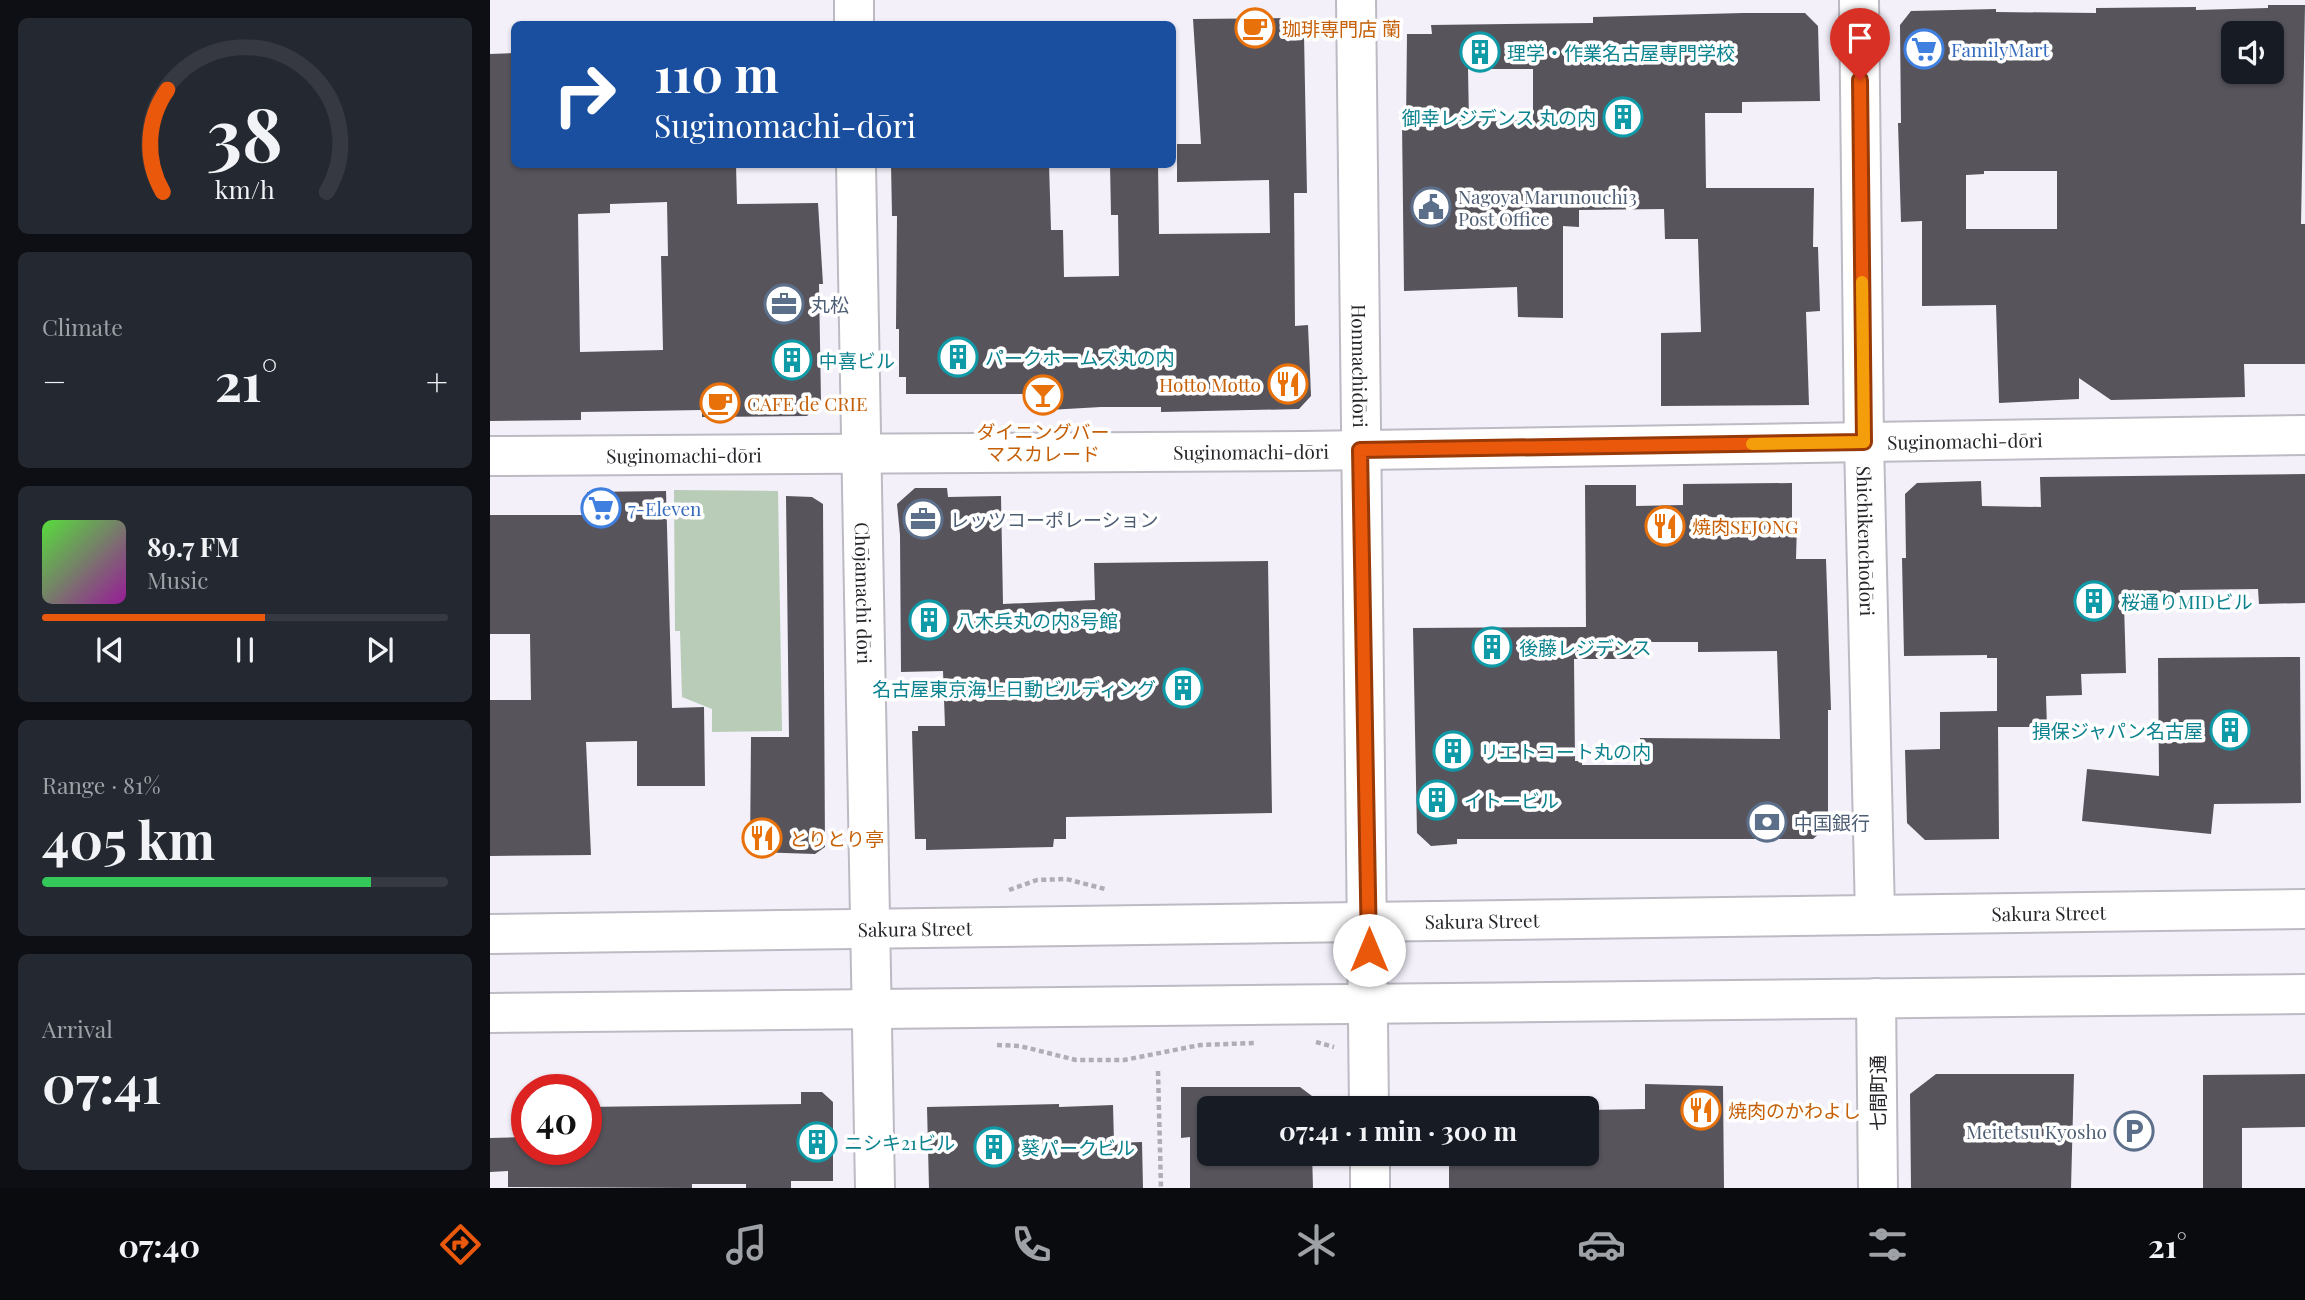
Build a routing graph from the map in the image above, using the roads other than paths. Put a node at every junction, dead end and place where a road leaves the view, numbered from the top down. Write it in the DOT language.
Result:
graph roads {
  1 [pos="854,0"];
  2 [pos="1356,0"];
  3 [pos="1859,0"];
  4 [pos="854,21"];
  5 [pos="856,168"];
  6 [pos="2305,435"];
  7 [pos="1864,442"];
  8 [pos="1360,450"];
  9 [pos="859,454"];
  10 [pos="490,456"];
  11 [pos="2305,909"];
  12 [pos="1875,915"];
  13 [pos="1369,923"];
  14 [pos="871,928"];
  15 [pos="490,934"];
  16 [pos="2305,994"];
  17 [pos="1876,998"];
  18 [pos="1369,1004"];
  19 [pos="872,1008"];
  20 [pos="490,1013"];
  21 [pos="1369,1096"];
  22 [pos="1370,1166"];
  23 [pos="875,1188"];
  24 [pos="1370,1188"];
  25 [pos="1878,1188"];
  1 -- 4 [label="main road"];
  2 -- 8 [label="main road, Honmachidōri"];
  3 -- 7 [label="main road, Shichikenchōdōri"];
  5 -- 9 [label="main road, Chōjamachi dōri"];
  6 -- 7 [label="main road, Suginomachi-dōri"];
  7 -- 8 [label="main road, Suginomachi-dōri"];
  7 -- 12 [label="main road, Shichikenchōdōri"];
  8 -- 9 [label="main road, Suginomachi-dōri"];
  8 -- 13 [label="main road, Honmachidōri"];
  9 -- 10 [label="main road, Suginomachi-dōri"];
  9 -- 14 [label="main road, Chōjamachi dōri"];
  11 -- 12 [label="main road, Sakura Street"];
  12 -- 13 [label="main road, Sakura Street"];
  13 -- 14 [label="main road, Sakura Street"];
  13 -- 18 [label="main road, Honmachidōri"];
  14 -- 15 [label="main road, Sakura Street"];
  14 -- 19 [label="main road, Chōjamachi dōri"];
  16 -- 17 [label="main road"];
  17 -- 18 [label="main road"];
  17 -- 25 [label="main road, 七間町通"];
  18 -- 19 [label="main road"];
  18 -- 21 [label="main road, Honmachidōri"];
  19 -- 20 [label="main road"];
  19 -- 23 [label="main road, Chōjamachi dōri"];
  22 -- 24 [label="main road"];
}
